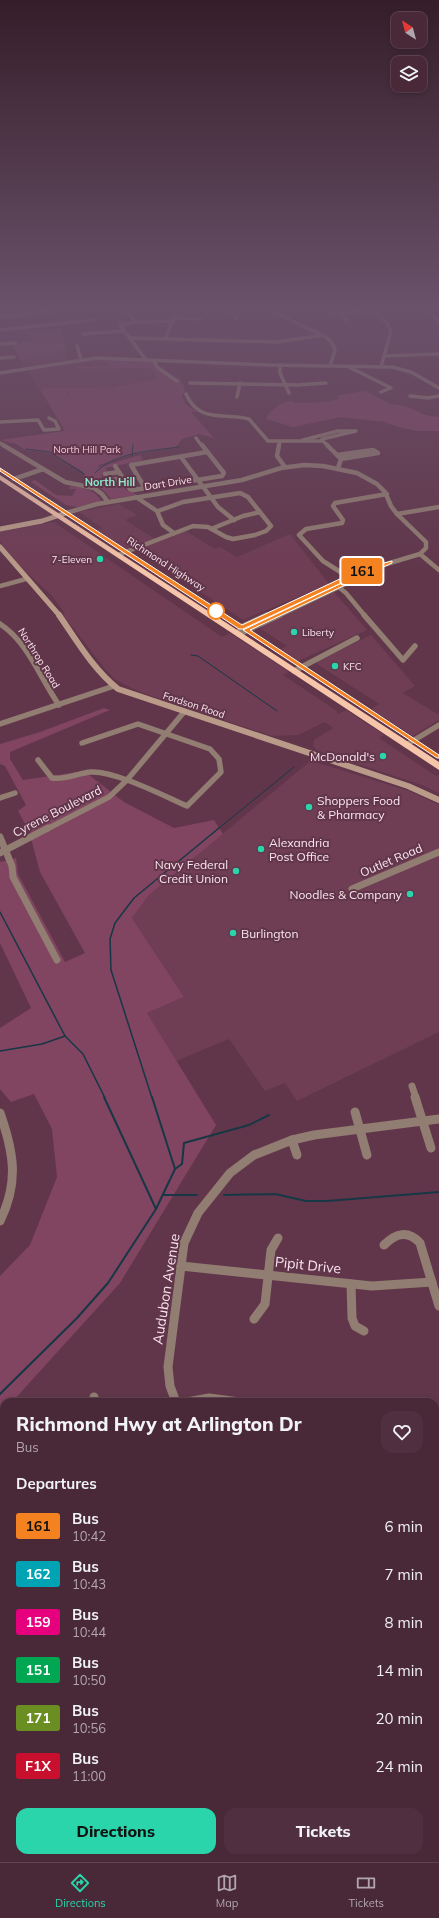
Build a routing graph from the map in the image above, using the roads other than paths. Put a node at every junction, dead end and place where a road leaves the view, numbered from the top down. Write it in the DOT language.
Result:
graph roads {
  1 [pos="188,398"];
  2 [pos="49,418"];
  3 [pos="0,422"];
  4 [pos="317,435"];
  5 [pos="196,438"];
  6 [pos="323,440"];
  7 [pos="280,442"];
  8 [pos="302,442"];
  9 [pos="0,443"];
  10 [pos="207,452"];
  11 [pos="337,455"];
  12 [pos="180,457"];
  13 [pos="341,459"];
  14 [pos="116,466"];
  15 [pos="285,467"];
  16 [pos="338,468"];
  17 [pos="43,469"];
  18 [pos="0,470"];
  19 [pos="119,472"];
  20 [pos="105,474"];
  21 [pos="0,477"];
  22 [pos="123,478"];
  23 [pos="14,479"];
  24 [pos="198,480"];
  25 [pos="91,487"];
  26 [pos="203,487"];
  27 [pos="145,488"];
  28 [pos="387,494"];
  29 [pos="211,497"];
  30 [pos="136,498"];
  31 [pos="108,502"];
  32 [pos="439,507"];
  33 [pos="158,511"];
  34 [pos="260,512"];
  35 [pos="63,514"];
  36 [pos="397,514"];
  37 [pos="234,520"];
  38 [pos="0,529"];
  39 [pos="211,529"];
  40 [pos="174,533"];
  41 [pos="0,547"];
  42 [pos="122,553"];
  43 [pos="420,554"];
  44 [pos="390,562"];
  45 [pos="439,570"];
  46 [pos="348,577"];
  47 [pos="26,579"];
  48 [pos="353,580"];
  49 [pos="0,586"];
  50 [pos="337,586"];
  51 [pos="0,624"];
  52 [pos="242,631"];
  53 [pos="357,638"];
  54 [pos="415,646"];
  55 [pos="298,669"];
  56 [pos="114,686"];
  57 [pos="59,705"];
  58 [pos="184,712"];
  59 [pos="0,716"];
  60 [pos="2,724"];
  61 [pos="439,725"];
  62 [pos="166,734"];
  63 [pos="410,742"];
  64 [pos="82,743"];
  65 [pos="439,757"];
  66 [pos="38,760"];
  67 [pos="439,767"];
  68 [pos="127,780"];
  69 [pos="16,793"];
  70 [pos="0,798"];
  71 [pos="439,800"];
  72 [pos="0,837"];
  73 [pos="3,851"];
  74 [pos="439,852"];
  75 [pos="352,889"];
  76 [pos="57,960"];
  77 [pos="412,1086"];
  78 [pos="355,1112"];
  79 [pos="0,1113"];
  80 [pos="439,1119"];
  81 [pos="423,1121"];
  82 [pos="360,1129"];
  83 [pos="292,1140"];
  84 [pos="431,1148"];
  85 [pos="297,1155"];
  86 [pos="366,1156"];
  87 [pos="0,1221"];
  88 [pos="278,1238"];
  89 [pos="384,1245"];
  90 [pos="181,1266"];
  91 [pos="268,1275"];
  92 [pos="432,1282"];
  93 [pos="351,1284"];
  94 [pos="439,1306"];
  95 [pos="254,1318"];
  96 [pos="364,1331"];
  97 [pos="174,1398"];
  1 -- 7 [label="street"];
  2 -- 3 [label="street"];
  4 -- 6 [label="street"];
  4 -- 6 [label="street"];
  4 -- 8 [label="street"];
  5 -- 10 [label="street"];
  6 -- 8 [label="street"];
  6 -- 11 [label="street"];
  7 -- 8 [label="street"];
  7 -- 15 [label="street"];
  9 -- 17 [label="street"];
  10 -- 12 [label="street"];
  10 -- 24 [label="street"];
  11 -- 13 [label="street"];
  11 -- 13 [label="street"];
  12 -- 24 [label="street"];
  12 -- 27 [label="street"];
  13 -- 16 [label="street"];
  14 -- 19 [label="street"];
  15 -- 16 [label="street, Dart Drive"];
  15 -- 26 [label="street, Dart Drive"];
  16 -- 28 [label="street, Dart Drive"];
  17 -- 23 [label="street"];
  17 -- 25 [label="street"];
  18 -- 23 [label="highway, Richmond Highway"];
  19 -- 20 [label="street"];
  19 -- 22 [label="street"];
  21 -- 35 [label="highway, Richmond Highway"];
  22 -- 25 [label="street"];
  22 -- 27 [label="street"];
  23 -- 35 [label="highway, Richmond Highway"];
  24 -- 26 [label="street"];
  24 -- 27 [label="street"];
  25 -- 31 [label="street"];
  26 -- 29 [label="street"];
  26 -- 30 [label="street, Dart Drive"];
  28 -- 36 [label="street"];
  28 -- 46 [label="street"];
  29 -- 33 [label="street"];
  29 -- 34 [label="street"];
  29 -- 37 [label="street"];
  30 -- 31 [label="street, Dart Drive"];
  30 -- 33 [label="street"];
  31 -- 35 [label="street, Dart Drive"];
  32 -- 36 [label="street"];
  33 -- 40 [label="street"];
  34 -- 37 [label="street"];
  34 -- 39 [label="street"];
  35 -- 38 [label="street"];
  35 -- 42 [label="highway, Richmond Highway"];
  36 -- 43 [label="street"];
  37 -- 39 [label="street"];
  39 -- 40 [label="street"];
  40 -- 42 [label="street"];
  41 -- 47 [label="street, Fordson Road"];
  42 -- 52 [label="highway, Richmond Highway"];
  43 -- 44 [label="street"];
  43 -- 45 [label="street"];
  44 -- 46 [label="street"];
  44 -- 48 [label="street"];
  46 -- 48 [label="street"];
  46 -- 50 [label="street"];
  47 -- 49 [label="street"];
  47 -- 56 [label="street, Fordson Road"];
  48 -- 50 [label="street"];
  50 -- 52 [label="street"];
  50 -- 54 [label="street"];
  51 -- 57 [label="street, Northrop Road"];
  52 -- 55 [label="highway, Richmond Highway"];
  53 -- 55 [label="street"];
  55 -- 63 [label="highway, Richmond Highway"];
  56 -- 57 [label="street"];
  56 -- 58 [label="street, Fordson Road"];
  57 -- 60 [label="street"];
  58 -- 62 [label="street, Cyrene Boulevard"];
  58 -- 71 [label="street, Fordson Road"];
  59 -- 60 [label="street"];
  61 -- 63 [label="street"];
  62 -- 64 [label="street"];
  62 -- 68 [label="street, Cyrene Boulevard"];
  62 -- 68 [label="street"];
  63 -- 65 [label="highway, Richmond Highway"];
  63 -- 67 [label="highway, Richmond Highway"];
  66 -- 68 [label="street"];
  68 -- 73 [label="street, Cyrene Boulevard"];
  69 -- 70 [label="street"];
  72 -- 73 [label="street"];
  73 -- 76 [label="street"];
  74 -- 75 [label="street, Outlet Road"];
  77 -- 81 [label="street"];
  78 -- 82 [label="street"];
  79 -- 87 [label="street"];
  80 -- 81 [label="street, Audubon Avenue"];
  81 -- 82 [label="street, Audubon Avenue"];
  81 -- 84 [label="street"];
  82 -- 83 [label="street, Audubon Avenue"];
  82 -- 86 [label="street"];
  83 -- 85 [label="street"];
  83 -- 90 [label="street, Audubon Avenue"];
  88 -- 91 [label="street"];
  89 -- 92 [label="street"];
  90 -- 91 [label="street, Pipit Drive"];
  90 -- 97 [label="street, Audubon Avenue"];
  91 -- 93 [label="street, Pipit Drive"];
  91 -- 95 [label="street"];
  92 -- 93 [label="street, Pipit Drive"];
  92 -- 94 [label="street"];
  93 -- 96 [label="street"];
}
